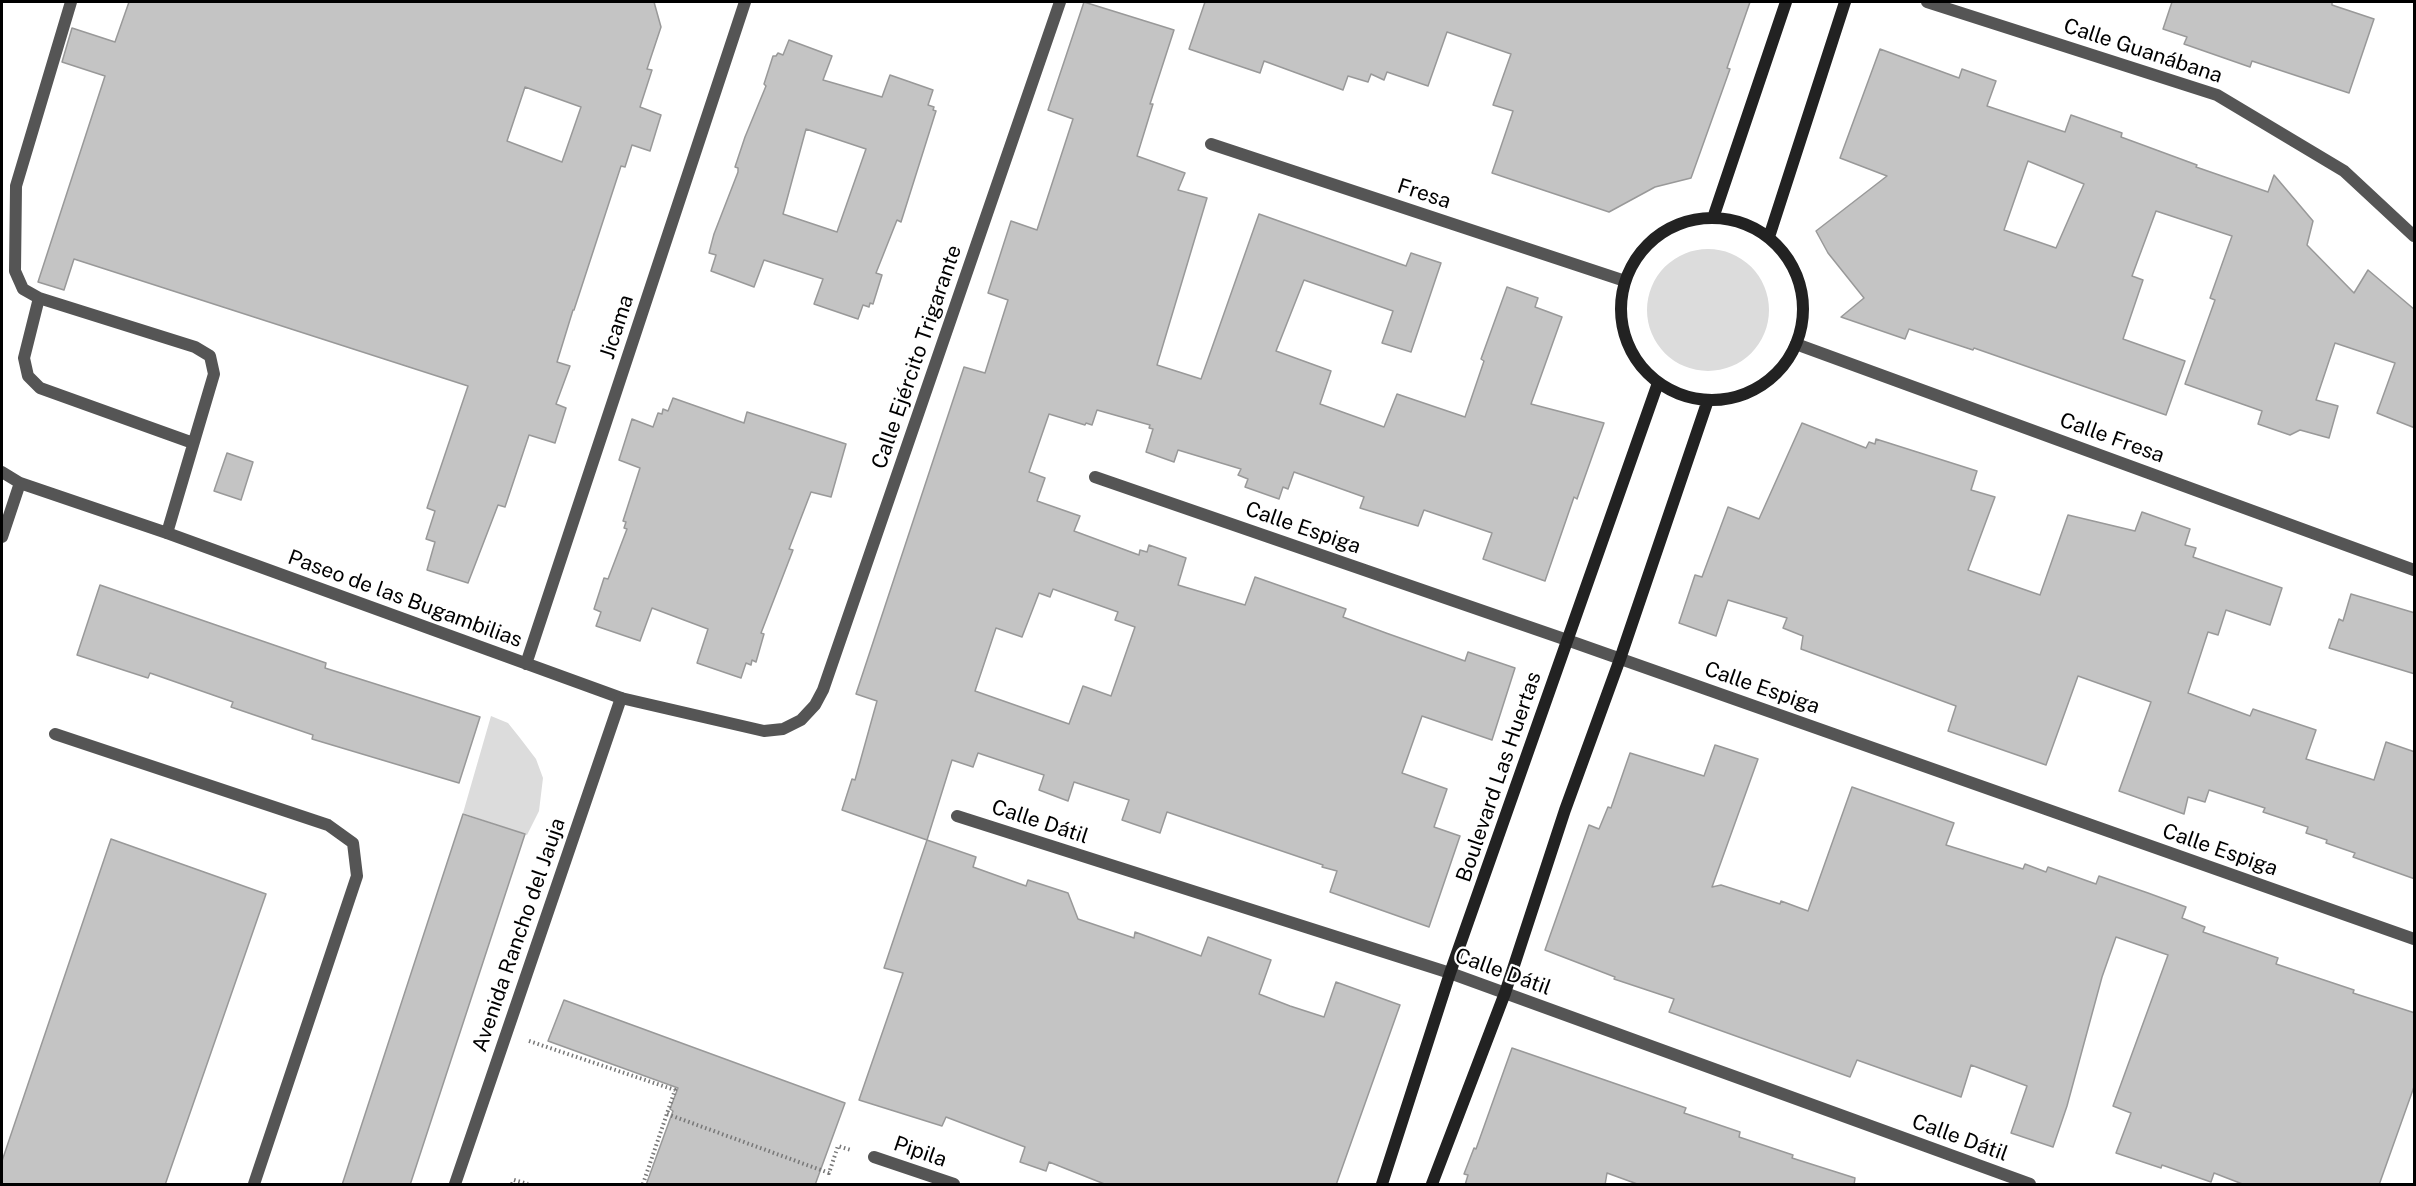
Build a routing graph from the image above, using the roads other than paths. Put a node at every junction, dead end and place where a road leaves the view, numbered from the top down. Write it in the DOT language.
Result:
graph roads {
  1 [pos="71,2"];
  2 [pos="745,2"];
  3 [pos="1060,2"];
  4 [pos="1786,2"];
  5 [pos="1845,2"];
  6 [pos="1927,2"];
  7 [pos="1211,144"];
  8 [pos="1713,218"];
  9 [pos="2415,236"];
  10 [pos="1769,237"];
  11 [pos="1625,281"];
  12 [pos="39,298"];
  13 [pos="1796,344"];
  14 [pos="1658,383"];
  15 [pos="1708,400"];
  16 [pos="193,443"];
  17 [pos="2,471"];
  18 [pos="1095,477"];
  19 [pos="20,483"];
  20 [pos="167,533"];
  21 [pos="2,537"];
  22 [pos="2415,570"];
  23 [pos="1567,640"];
  24 [pos="1620,659"];
  25 [pos="526,664"];
  26 [pos="621,698"];
  27 [pos="801,720"];
  28 [pos="55,734"];
  29 [pos="957,816"];
  30 [pos="2415,939"];
  31 [pos="1450,974"];
  32 [pos="1505,993"];
  33 [pos="874,1157"];
  34 [pos="254,1185"];
  35 [pos="455,1185"];
  36 [pos="954,1185"];
  37 [pos="1382,1185"];
  38 [pos="1432,1185"];
  39 [pos="2030,1185"];
  1 -- 12 [label="street"];
  2 -- 25 [label="street, Jicama"];
  3 -- 27 [label="street, Calle Ejército Trigarante"];
  4 -- 8 [label="main road"];
  5 -- 10 [label="main road"];
  6 -- 9 [label="street, Calle Guanábana"];
  7 -- 11 [label="street, Fresa"];
  8 -- 10 [label="main road"];
  8 -- 11 [label="main road"];
  10 -- 13 [label="main road"];
  11 -- 14 [label="main road"];
  12 -- 16 [label="street"];
  12 -- 16 [label="street"];
  13 -- 15 [label="main road"];
  13 -- 22 [label="street, Calle Fresa"];
  14 -- 15 [label="main road"];
  14 -- 23 [label="main road, Boulevard Las Huertas"];
  15 -- 24 [label="main road"];
  16 -- 20 [label="street"];
  17 -- 19 [label="street, Paseo de las Bugambilias"];
  18 -- 23 [label="street, Calle Espiga"];
  19 -- 20 [label="street, Paseo de las Bugambilias"];
  19 -- 21 [label="street"];
  20 -- 25 [label="street, Paseo de las Bugambilias"];
  23 -- 24 [label="street, Calle Espiga"];
  23 -- 31 [label="main road, Boulevard Las Huertas"];
  24 -- 30 [label="street, Calle Espiga"];
  24 -- 32 [label="main road"];
  25 -- 26 [label="street, Paseo de las Bugambilias"];
  26 -- 27 [label="street, Paseo de las Bugambilias"];
  26 -- 35 [label="street, Avenida Rancho del Jauja"];
  28 -- 34 [label="street"];
  29 -- 31 [label="street, Calle Dátil"];
  31 -- 32 [label="street, Calle Dátil"];
  31 -- 37 [label="main road, Boulevard Las Huertas"];
  32 -- 38 [label="main road"];
  32 -- 39 [label="street, Calle Dátil"];
  33 -- 36 [label="street, Pipila"];
}
